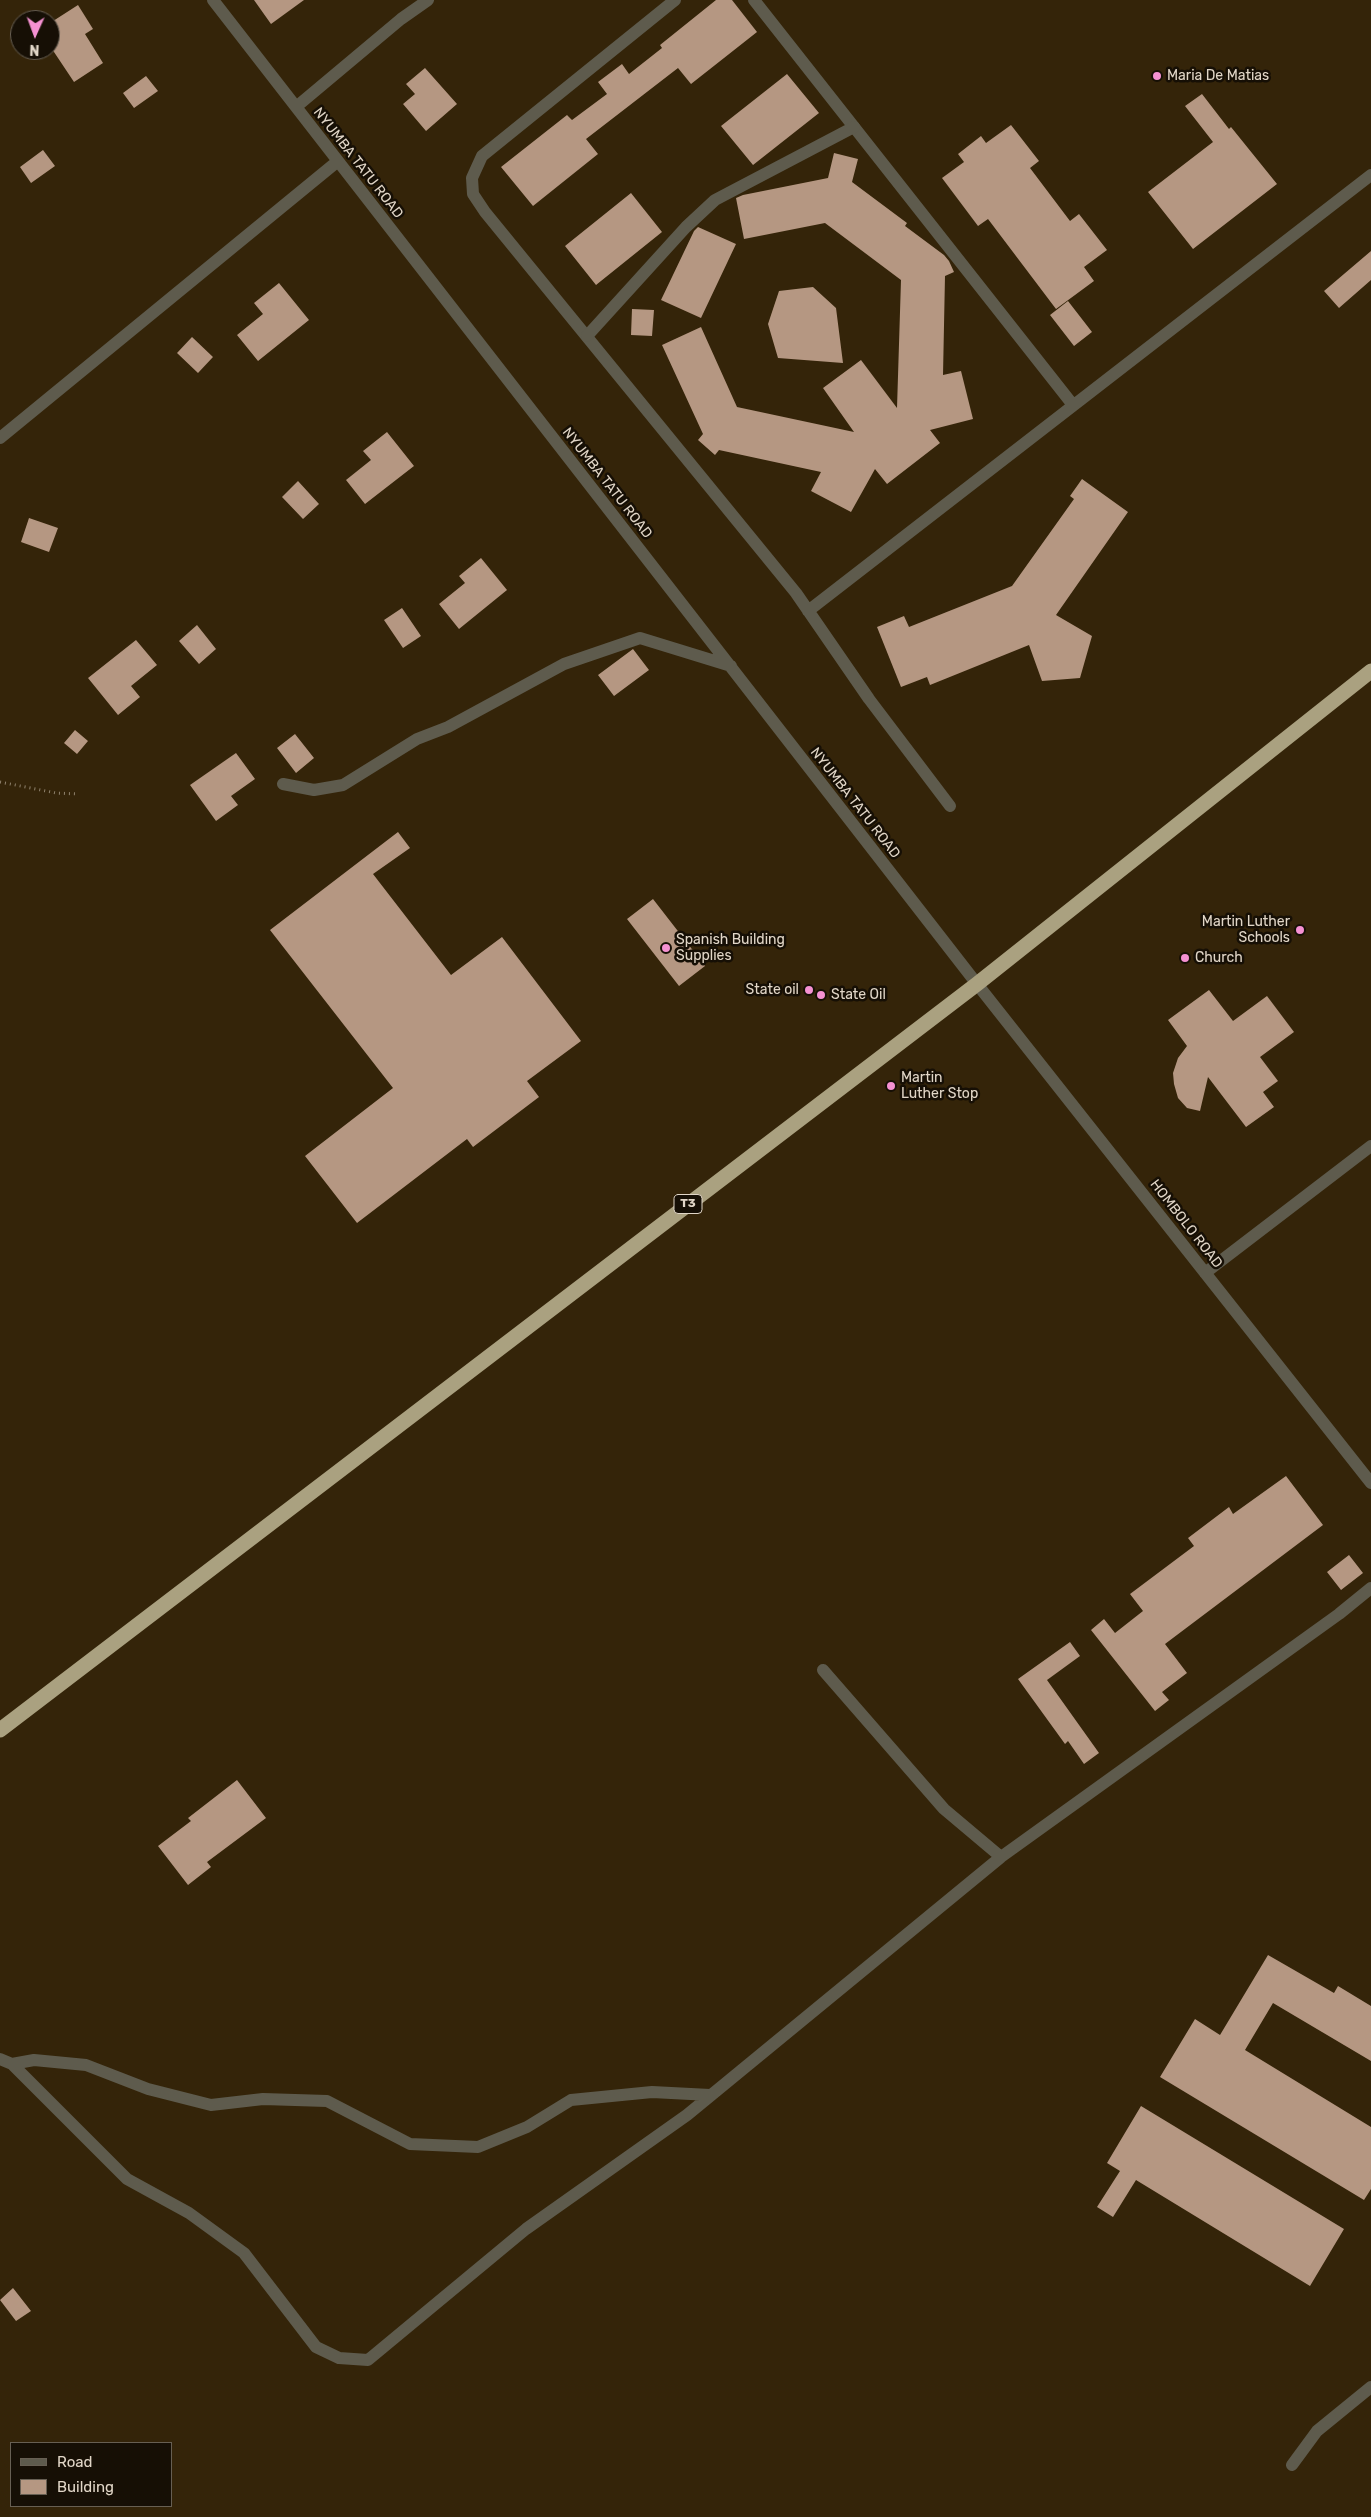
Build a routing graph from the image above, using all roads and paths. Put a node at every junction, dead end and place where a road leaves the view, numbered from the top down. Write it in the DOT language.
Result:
graph roads {
  1 [pos="213,0"];
  2 [pos="428,0"];
  3 [pos="675,0"];
  4 [pos="754,0"];
  5 [pos="296,107"];
  6 [pos="854,127"];
  7 [pos="338,161"];
  8 [pos="1371,175"];
  9 [pos="587,336"];
  10 [pos="1073,405"];
  11 [pos="0,438"];
  12 [pos="808,611"];
  13 [pos="731,666"];
  14 [pos="1371,671"];
  15 [pos="0,782"];
  16 [pos="283,784"];
  17 [pos="78,794"];
  18 [pos="950,806"];
  19 [pos="977,984"];
  20 [pos="1371,1146"];
  21 [pos="1205,1273"];
  22 [pos="1371,1483"];
  23 [pos="1371,1588"];
  24 [pos="823,1670"];
  25 [pos="0,1730"];
  26 [pos="1002,1857"];
  27 [pos="6,2062"];
  28 [pos="710,2096"];
  29 [pos="1371,2387"];
  30 [pos="1292,2465"];
  1 -- 5 [label="street, NYUMBA TATU ROAD"];
  2 -- 5 [label="street"];
  3 -- 9 [label="street"];
  4 -- 6 [label="street"];
  5 -- 7 [label="street, NYUMBA TATU ROAD"];
  6 -- 9 [label="street"];
  6 -- 10 [label="street"];
  7 -- 11 [label="street"];
  7 -- 13 [label="street, NYUMBA TATU ROAD"];
  8 -- 10 [label="street"];
  9 -- 12 [label="street"];
  10 -- 12 [label="street"];
  12 -- 18 [label="street"];
  13 -- 16 [label="street"];
  13 -- 19 [label="street, NYUMBA TATU ROAD"];
  14 -- 19 [label="highway, T3"];
  15 -- 17 [label="path"];
  19 -- 21 [label="street, HOMBOLO ROAD"];
  19 -- 25 [label="highway, T3"];
  20 -- 21 [label="street"];
  21 -- 22 [label="street, HOMBOLO ROAD"];
  23 -- 26 [label="street"];
  24 -- 26 [label="street"];
  26 -- 28 [label="street"];
  27 -- 28 [label="street"];
  27 -- 28 [label="street"];
  29 -- 30 [label="street"];
}
